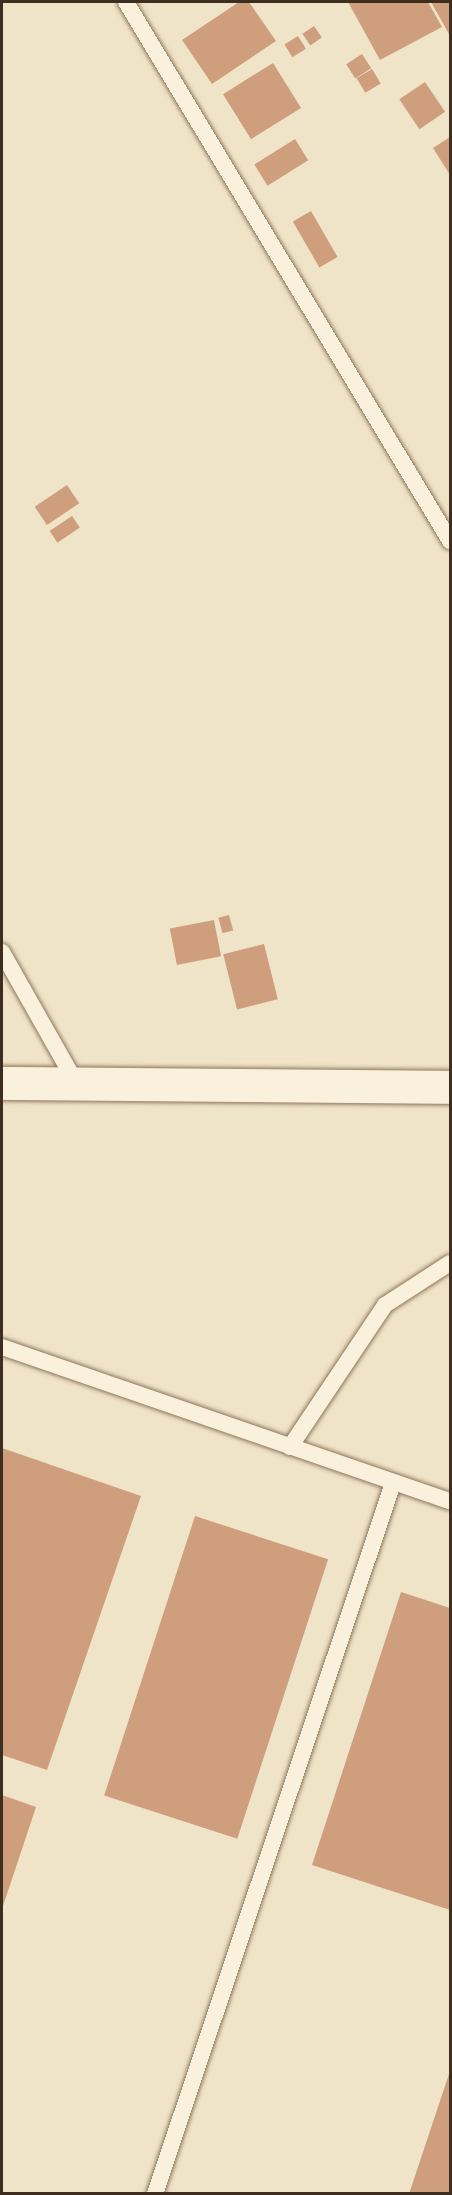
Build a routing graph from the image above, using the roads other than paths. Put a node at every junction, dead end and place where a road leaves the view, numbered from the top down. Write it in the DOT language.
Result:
graph roads {
  1 [pos="126,2"];
  2 [pos="450,541"];
  3 [pos="2,952"];
  4 [pos="2,1083"];
  5 [pos="76,1083"];
  6 [pos="450,1087"];
  7 [pos="450,1263"];
  8 [pos="2,1347"];
  9 [pos="290,1447"];
  10 [pos="393,1483"];
  11 [pos="450,1501"];
  12 [pos="155,2193"];
  1 -- 2 [label="lane"];
  3 -- 5 [label="lane"];
  4 -- 5 [label="street"];
  5 -- 6 [label="street"];
  7 -- 9 [label="lane"];
  8 -- 9 [label="lane"];
  9 -- 10 [label="lane"];
  10 -- 11 [label="lane"];
  10 -- 12 [label="lane"];
}
